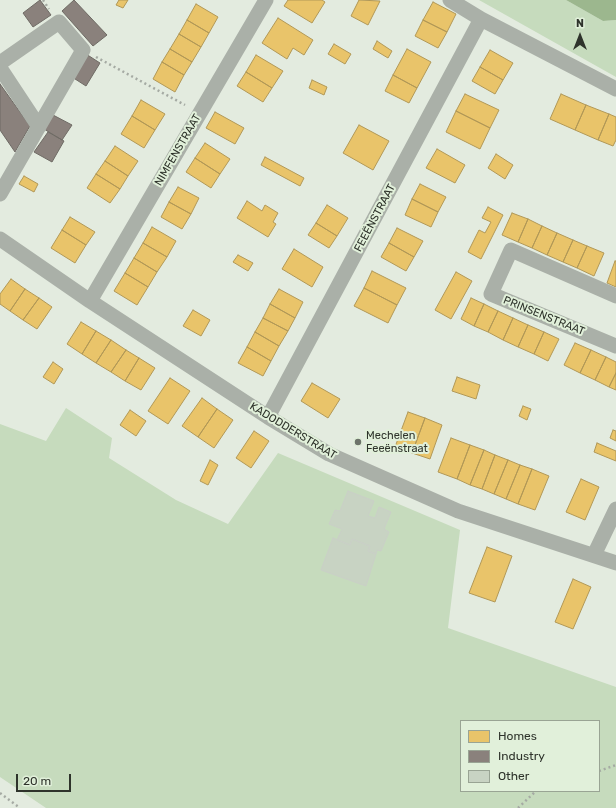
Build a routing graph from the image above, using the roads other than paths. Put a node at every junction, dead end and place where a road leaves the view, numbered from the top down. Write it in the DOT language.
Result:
graph roads {
  1 [pos="266,0"];
  2 [pos="450,0"];
  3 [pos="481,19"];
  4 [pos="0,63"];
  5 [pos="0,68"];
  6 [pos="616,89"];
  7 [pos="39,127"];
  8 [pos="0,194"];
  9 [pos="0,239"];
  10 [pos="616,296"];
  11 [pos="90,300"];
  12 [pos="616,346"];
  13 [pos="268,417"];
  14 [pos="616,509"];
  15 [pos="594,555"];
  16 [pos="616,564"];
  1 -- 11 [label="street, NIMFENSTRAAT"];
  2 -- 3 [label="street"];
  3 -- 6 [label="street"];
  3 -- 13 [label="street, FEEËNSTRAAT"];
  4 -- 7 [label="street"];
  5 -- 7 [label="street"];
  7 -- 8 [label="street"];
  9 -- 11 [label="street, KADODDERSTRAAT"];
  10 -- 12 [label="street, PRINSENSTRAAT"];
  11 -- 13 [label="street, KADODDERSTRAAT"];
  13 -- 15 [label="street, KADODDERSTRAAT"];
  14 -- 15 [label="street"];
  15 -- 16 [label="street, KADODDERSTRAAT"];
}
